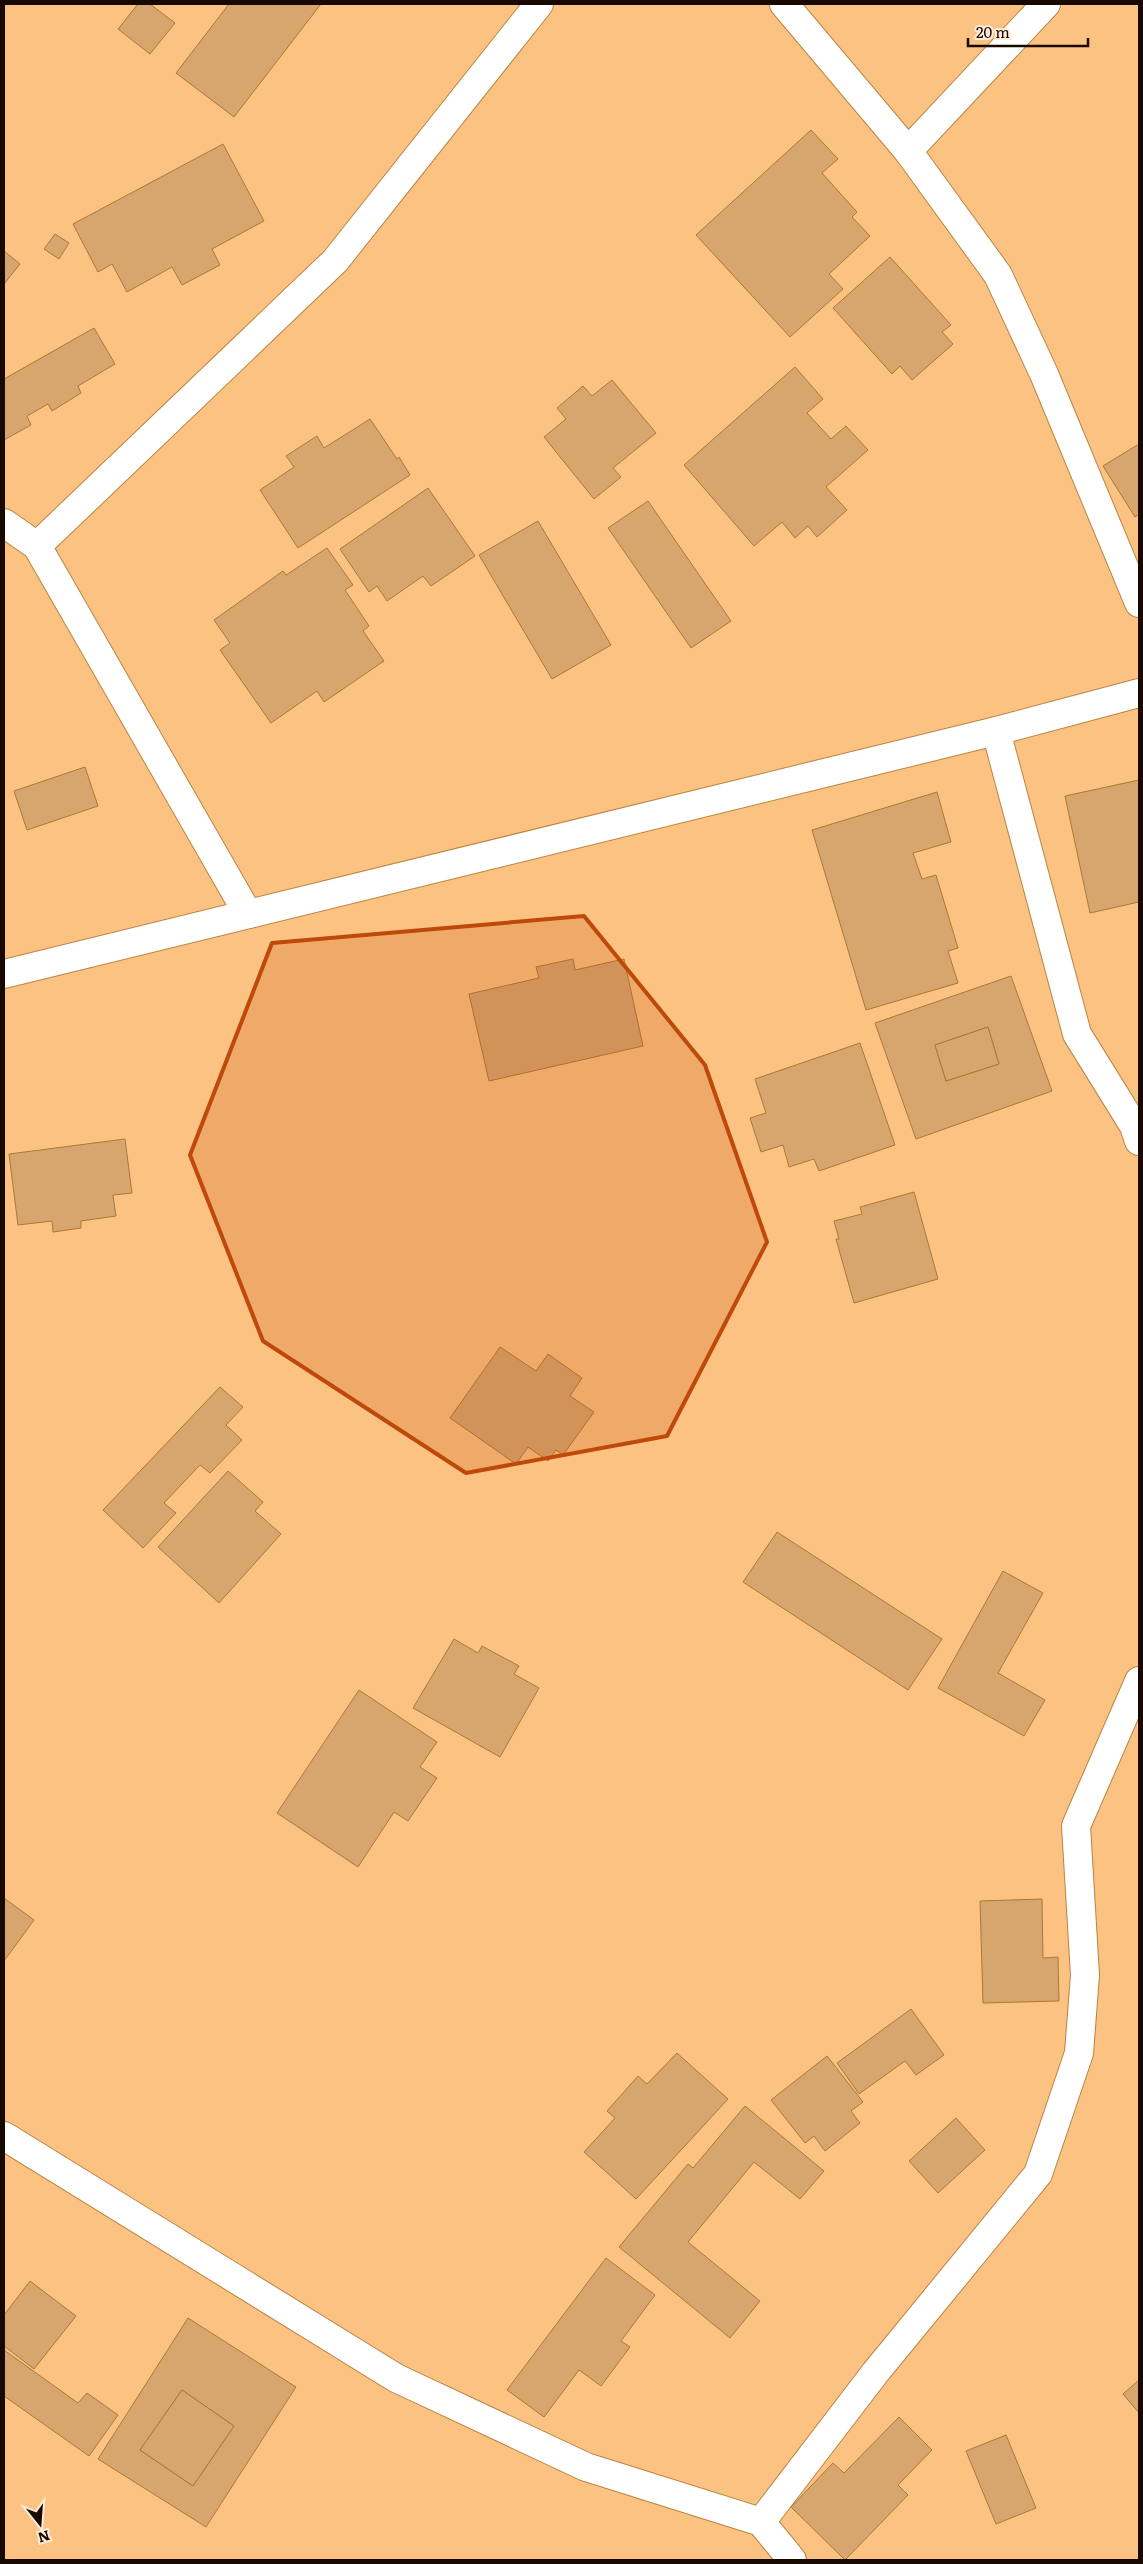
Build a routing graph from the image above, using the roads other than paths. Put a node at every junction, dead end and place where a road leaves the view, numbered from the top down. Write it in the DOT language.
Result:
graph roads {
  1 [pos="539,4"];
  2 [pos="784,4"];
  3 [pos="1046,4"];
  4 [pos="908,151"];
  5 [pos="4,523"];
  6 [pos="37,546"];
  7 [pos="1139,603"];
  8 [pos="1139,693"];
  9 [pos="996,731"];
  10 [pos="248,914"];
  11 [pos="4,974"];
  12 [pos="1137,1130"];
  13 [pos="1139,1681"];
  14 [pos="4,2136"];
  15 [pos="761,2522"];
  16 [pos="792,2560"];
  1 -- 6 [label="street"];
  2 -- 4 [label="street"];
  3 -- 4 [label="street"];
  4 -- 7 [label="street"];
  5 -- 6 [label="street"];
  6 -- 10 [label="street"];
  8 -- 9 [label="street"];
  9 -- 10 [label="street"];
  9 -- 12 [label="street"];
  10 -- 11 [label="street"];
  13 -- 15 [label="street"];
  14 -- 15 [label="street"];
  15 -- 16 [label="street"];
}
